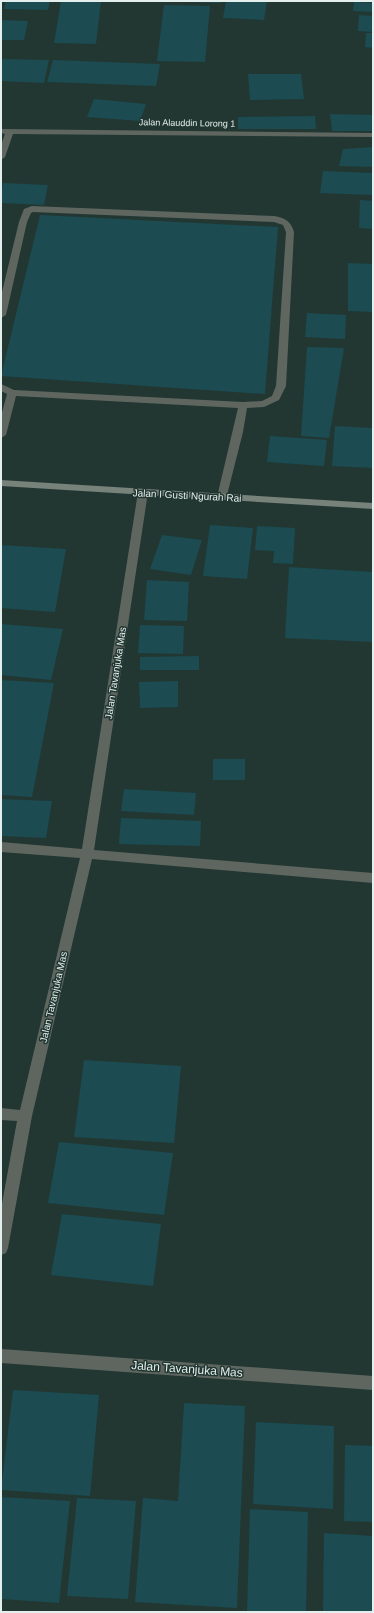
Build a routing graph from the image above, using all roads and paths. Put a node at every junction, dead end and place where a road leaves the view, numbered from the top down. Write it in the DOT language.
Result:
graph roads {
  1 [pos="5,131"];
  2 [pos="373,135"];
  3 [pos="1,158"];
  4 [pos="1,315"];
  5 [pos="1,387"];
  6 [pos="12,393"];
  7 [pos="243,405"];
  8 [pos="1,435"];
  9 [pos="1,483"];
  10 [pos="143,492"];
  11 [pos="222,497"];
  12 [pos="373,506"];
  13 [pos="1,847"];
  14 [pos="87,854"];
  15 [pos="373,878"];
  16 [pos="1,1114"];
  17 [pos="25,1116"];
  18 [pos="1,1248"];
  19 [pos="1,1356"];
  20 [pos="373,1383"];
  1 -- 2 [label="street, Jalan Alauddin Lorong 1"];
  1 -- 3 [label="street"];
  4 -- 7 [label="street"];
  5 -- 6 [label="street"];
  6 -- 7 [label="street"];
  6 -- 8 [label="street"];
  7 -- 11 [label="street"];
  9 -- 10 [label="main road, Jalan I Gusti Ngurah Rai"];
  10 -- 11 [label="main road, Jalan I Gusti Ngurah Rai"];
  10 -- 14 [label="street, Jalan Tavanjuka Mas"];
  11 -- 12 [label="main road, Jalan I Gusti Ngurah Rai"];
  13 -- 14 [label="street"];
  14 -- 15 [label="street"];
  14 -- 17 [label="street, Jalan Tavanjuka Mas"];
  16 -- 17 [label="street"];
  17 -- 18 [label="street, Jalan Tavanjuka Mas"];
  19 -- 20 [label="street, Jalan Tavanjuka Mas"];
}
